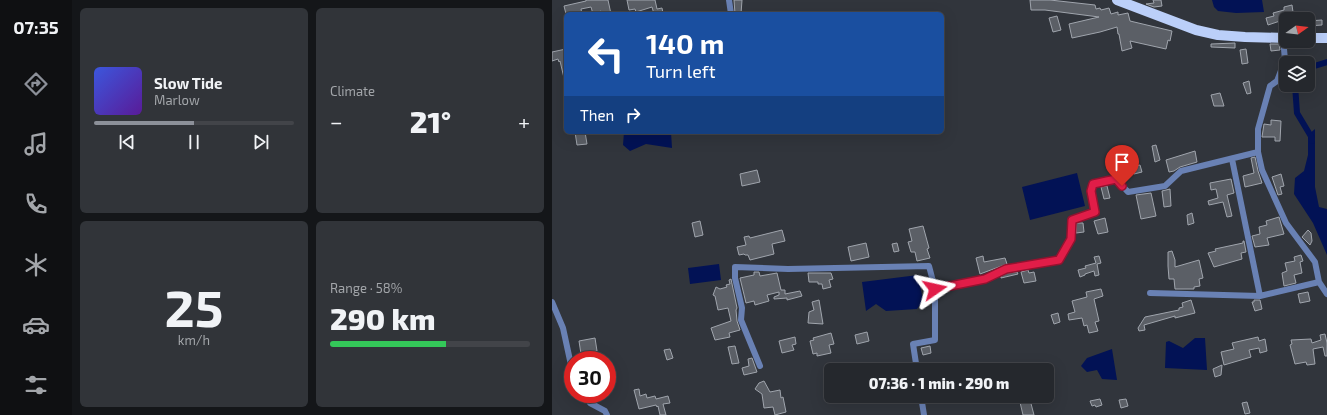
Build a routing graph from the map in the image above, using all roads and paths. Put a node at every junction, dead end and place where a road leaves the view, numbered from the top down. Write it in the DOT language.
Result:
graph roads {
  1 [pos="729,0"];
  2 [pos="1117,0"];
  3 [pos="731,12"];
  4 [pos="1279,38"];
  5 [pos="1315,38"];
  6 [pos="1327,38"];
  7 [pos="1284,48"];
  8 [pos="1258,152"];
  9 [pos="1232,158"];
  10 [pos="1319,282"];
  11 [pos="935,289"];
  12 [pos="1150,293"];
  13 [pos="1327,294"];
  14 [pos="1260,296"];
  15 [pos="552,302"];
  16 [pos="568,351"];
  17 [pos="916,363"];
  18 [pos="760,366"];
  19 [pos="590,403"];
  20 [pos="922,403"];
  21 [pos="607,415"];
  22 [pos="924,415"];
  1 -- 3 [label="street"];
  2 -- 4 [label="main road"];
  5 -- 6 [label="main road"];
  7 -- 8 [label="street"];
  8 -- 9 [label="street"];
  8 -- 10 [label="street"];
  9 -- 11 [label="street"];
  9 -- 14 [label="street"];
  10 -- 13 [label="street"];
  10 -- 14 [label="street"];
  11 -- 17 [label="street"];
  11 -- 18 [label="street"];
  12 -- 14 [label="street"];
  15 -- 16 [label="street"];
  19 -- 21 [label="street"];
  20 -- 22 [label="street"];
}
